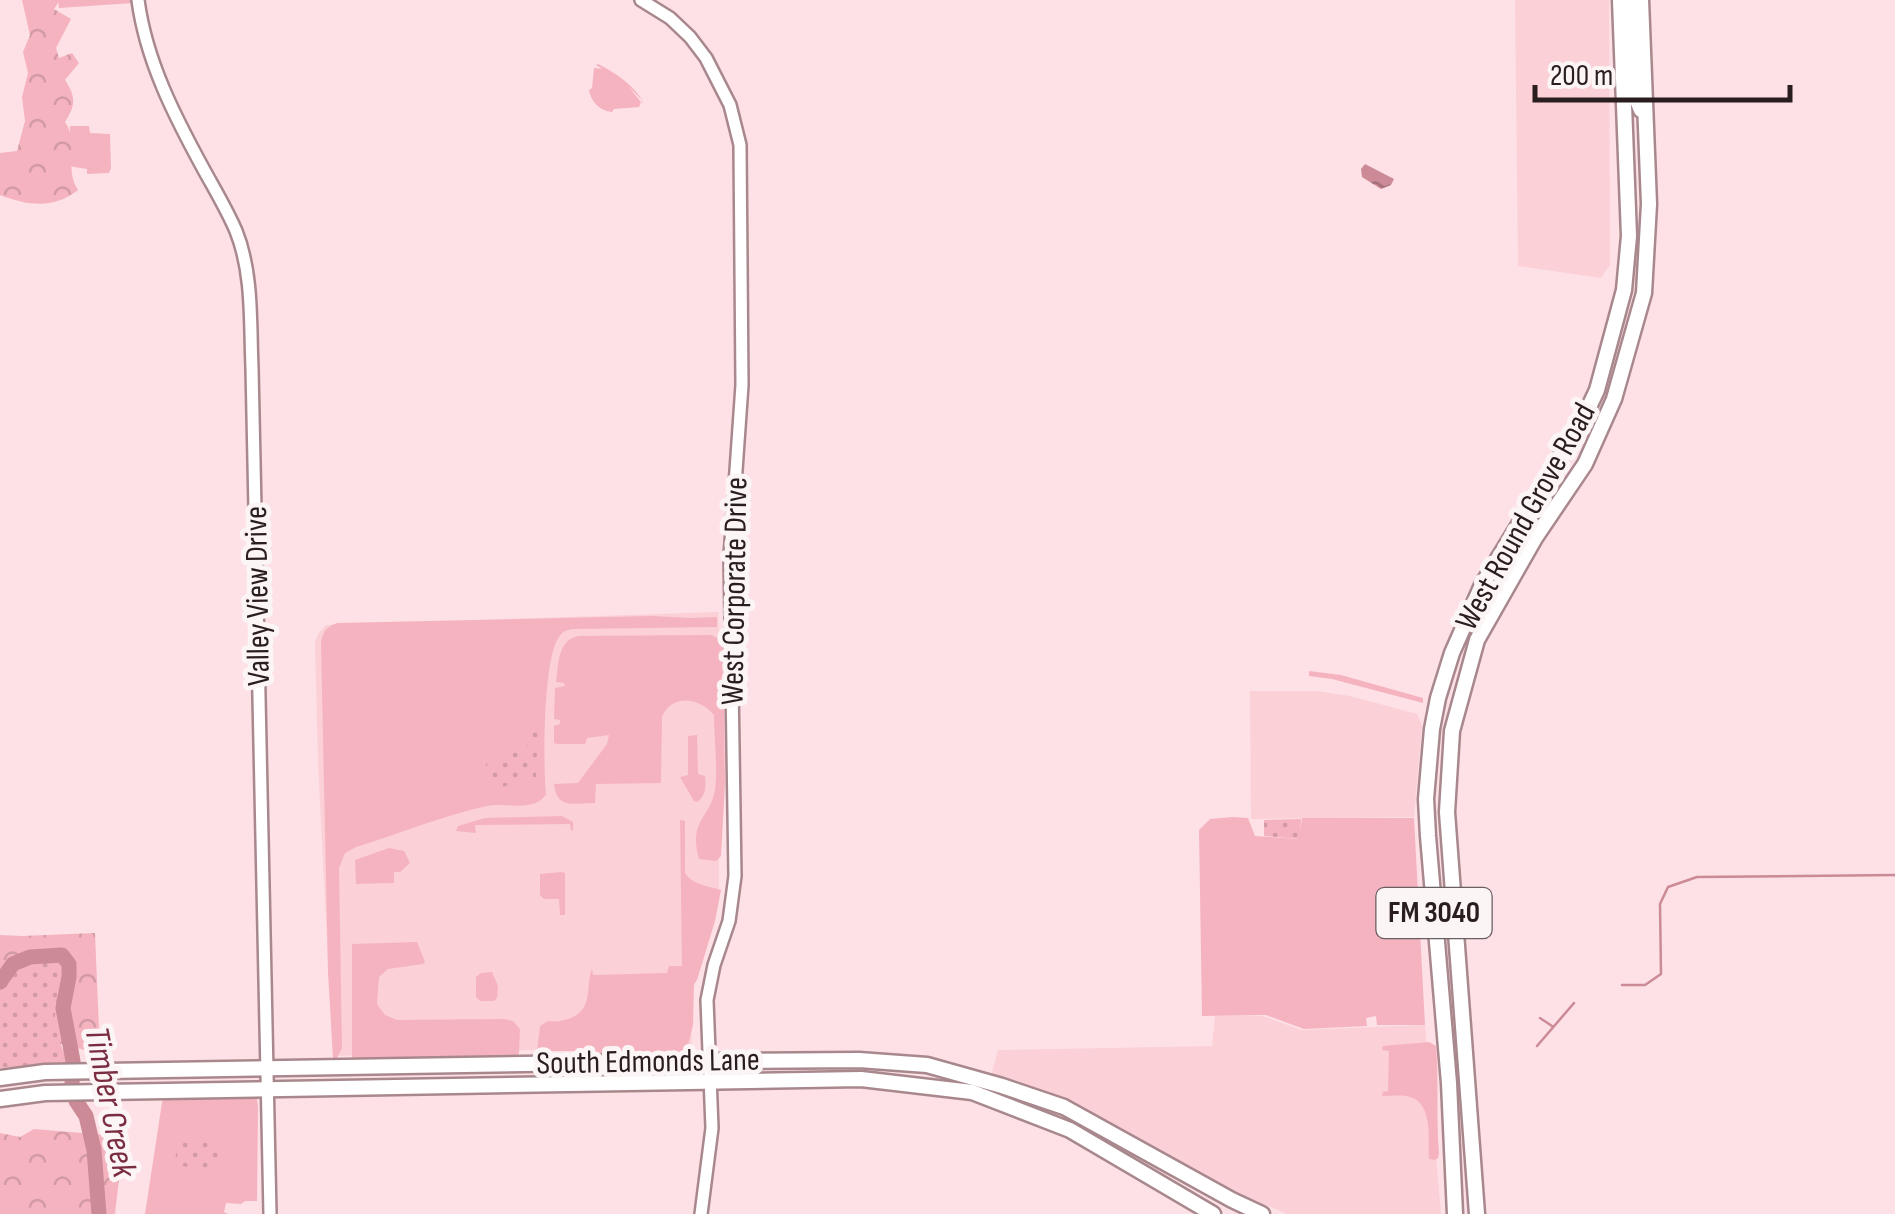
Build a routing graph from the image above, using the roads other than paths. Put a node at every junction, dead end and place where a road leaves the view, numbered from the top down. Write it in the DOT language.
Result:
graph roads {
  1 [pos="138,0"];
  2 [pos="641,0"];
  3 [pos="1620,0"];
  4 [pos="1630,0"];
  5 [pos="1641,0"];
  6 [pos="1646,125"];
  7 [pos="708,1060"];
  8 [pos="530,1064"];
  9 [pos="265,1070"];
  10 [pos="0,1078"];
  11 [pos="710,1081"];
  12 [pos="530,1084"];
  13 [pos="266,1090"];
  14 [pos="0,1099"];
  15 [pos="1150,1154"];
  16 [pos="1140,1170"];
  17 [pos="270,1214"];
  18 [pos="701,1214"];
  19 [pos="1213,1214"];
  20 [pos="1262,1214"];
  21 [pos="1455,1214"];
  22 [pos="1476,1214"];
  1 -- 9 [label="street, Valley View Drive"];
  2 -- 7 [label="street, West Corporate Drive"];
  3 -- 21 [label="main road, West Round Grove Road / FM 3040"];
  4 -- 6 [label="main road"];
  5 -- 6 [label="main road, West Round Grove Road / FM 3040"];
  6 -- 22 [label="main road, West Round Grove Road / FM 3040"];
  7 -- 8 [label="main road, South Edmonds Lane"];
  7 -- 11 [label="street, West Corporate Drive"];
  7 -- 15 [label="main road, South Edmonds Lane"];
  8 -- 9 [label="main road, South Edmonds Lane"];
  8 -- 12 [label="main road"];
  9 -- 10 [label="main road, South Edmonds Lane"];
  9 -- 13 [label="street, Valley View Drive"];
  11 -- 12 [label="main road, South Edmonds Lane"];
  11 -- 16 [label="main road, South Edmonds Lane"];
  11 -- 18 [label="street, West Corporate Drive"];
  12 -- 13 [label="main road, South Edmonds Lane"];
  13 -- 14 [label="main road, South Edmonds Lane"];
  13 -- 17 [label="street, Valley View Drive"];
  15 -- 16 [label="main road"];
  15 -- 20 [label="main road, South Edmonds Lane"];
  16 -- 19 [label="main road, South Edmonds Lane"];
}
